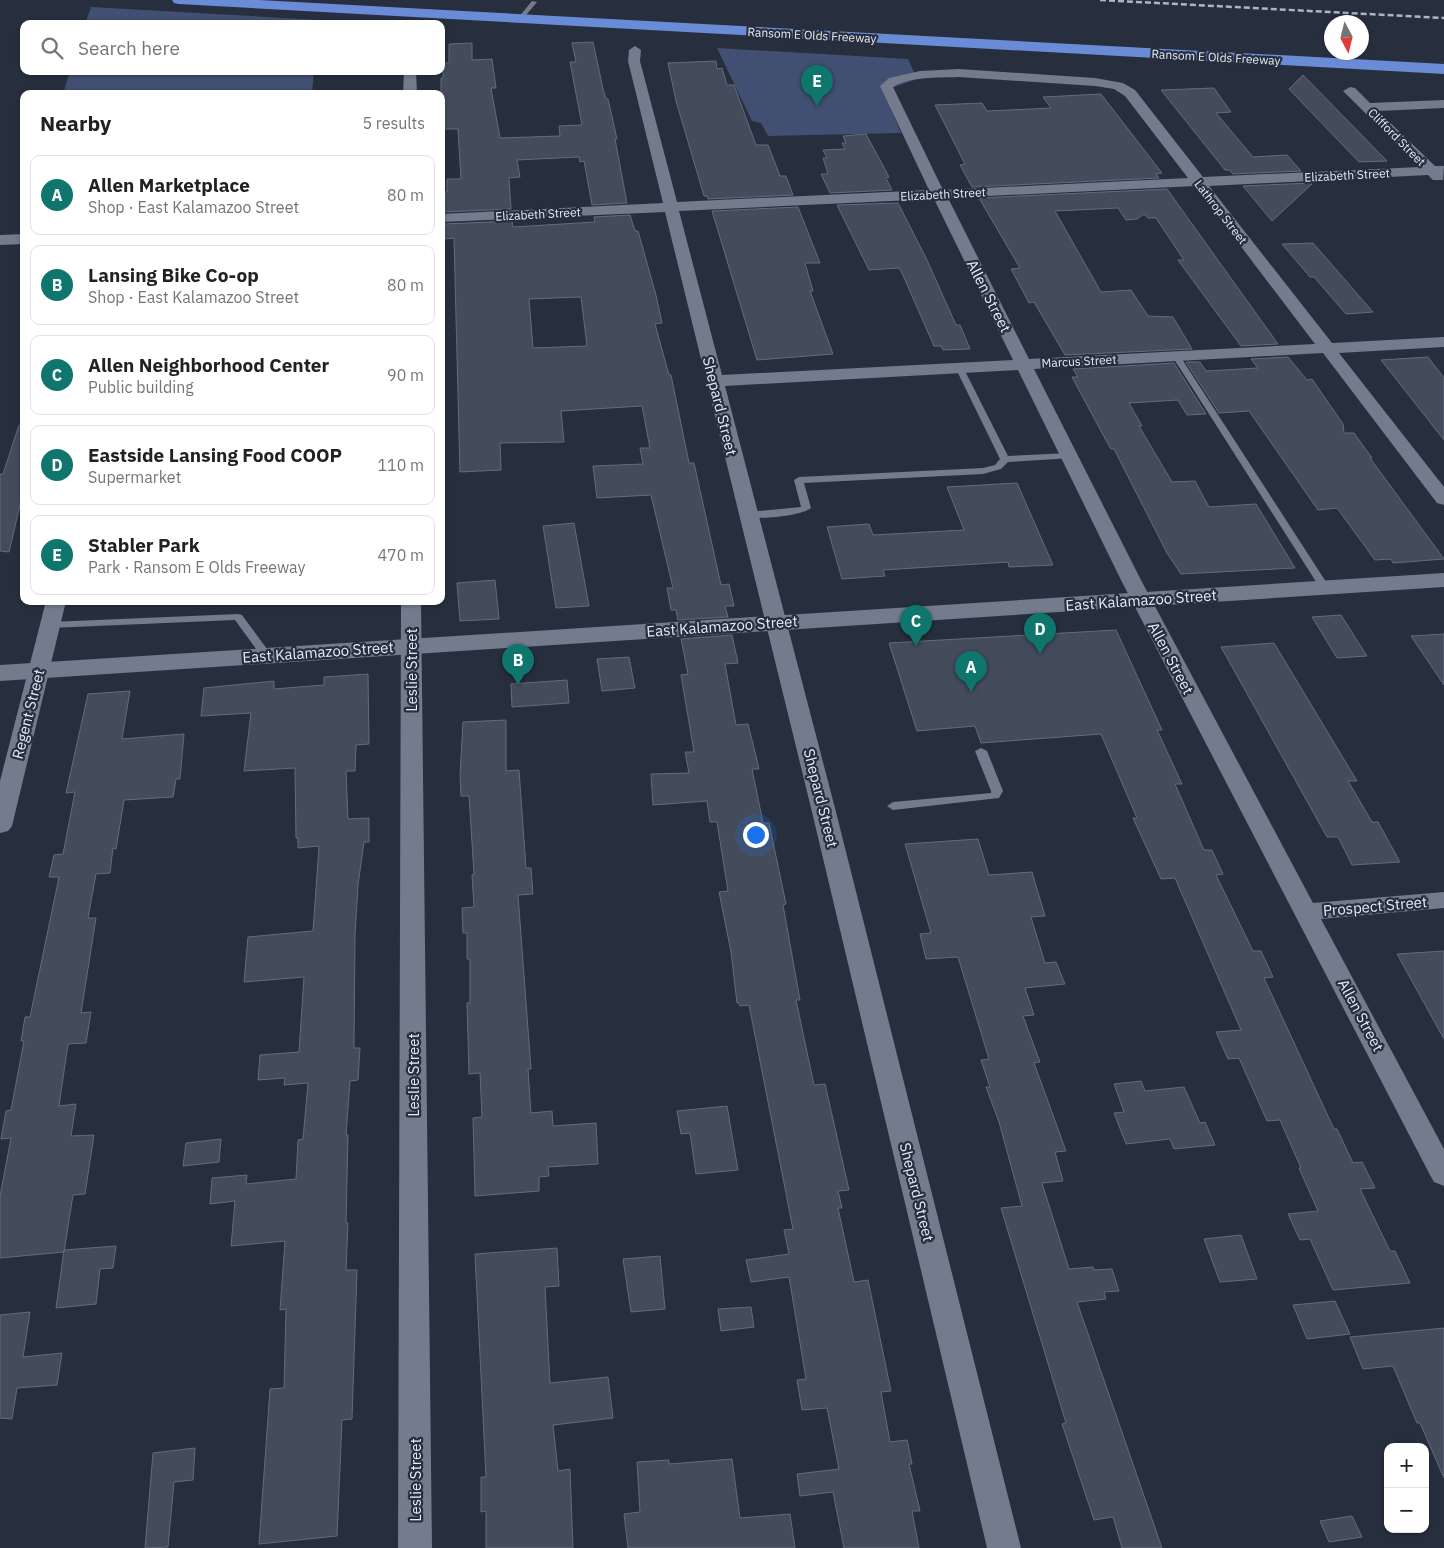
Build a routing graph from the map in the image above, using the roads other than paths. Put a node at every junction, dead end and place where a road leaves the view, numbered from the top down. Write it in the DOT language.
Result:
graph roads {
  1 [pos="179,0"];
  2 [pos="519,1"];
  3 [pos="539,2"];
  4 [pos="520,19"];
  5 [pos="636,50"];
  6 [pos="1122,52"];
  7 [pos="1444,69"];
  8 [pos="1444,74"];
  9 [pos="410,75"];
  10 [pos="920,75"];
  11 [pos="410,90"];
  12 [pos="1350,91"];
  13 [pos="1444,104"];
  14 [pos="1367,108"];
  15 [pos="1438,170"];
  16 [pos="1198,182"];
  17 [pos="1444,183"];
  18 [pos="939,195"];
  19 [pos="671,208"];
  20 [pos="445,218"];
  21 [pos="20,239"];
  22 [pos="0,240"];
  23 [pos="1444,342"];
  24 [pos="1327,348"];
  25 [pos="1176,356"];
  26 [pos="1024,364"];
  27 [pos="959,367"];
  28 [pos="714,381"];
  29 [pos="1070,456"];
  30 [pos="1006,459"];
  31 [pos="1444,499"];
  32 [pos="748,514"];
  33 [pos="1444,580"];
  34 [pos="1325,588"];
  35 [pos="1142,600"];
  36 [pos="55,605"];
  37 [pos="411,605"];
  38 [pos="775,623"];
  39 [pos="50,625"];
  40 [pos="411,646"];
  41 [pos="266,655"];
  42 [pos="39,670"];
  43 [pos="0,673"];
  44 [pos="982,750"];
  45 [pos="893,806"];
  46 [pos="0,826"];
  47 [pos="1444,900"];
  48 [pos="1306,912"];
  49 [pos="1444,1175"];
  50 [pos="415,1548"];
  51 [pos="1004,1548"];
  1 -- 4 [label="highway, Ransom E Olds Freeway"];
  2 -- 3 [label="highway"];
  3 -- 4 [label="lane"];
  4 -- 6 [label="highway, Ransom E Olds Freeway"];
  5 -- 19 [label="street, Shepard Street"];
  6 -- 7 [label="highway, Ransom E Olds Freeway"];
  6 -- 8 [label="highway"];
  9 -- 11 [label="street"];
  10 -- 16 [label="street, Lathrop Street"];
  10 -- 18 [label="street, Allen Street"];
  12 -- 14 [label="street, Clifford Street"];
  13 -- 14 [label="street"];
  14 -- 15 [label="street, Clifford Street"];
  15 -- 16 [label="street, Elizabeth Street"];
  15 -- 17 [label="street, Clifford Street"];
  16 -- 18 [label="street, Elizabeth Street"];
  16 -- 24 [label="street, Lathrop Street"];
  18 -- 19 [label="street, Elizabeth Street"];
  18 -- 26 [label="street, Allen Street"];
  19 -- 20 [label="street, Elizabeth Street"];
  19 -- 28 [label="street, Shepard Street"];
  21 -- 22 [label="street"];
  23 -- 24 [label="street, Marcus Street"];
  24 -- 25 [label="street, Marcus Street"];
  24 -- 31 [label="street, Lathrop Street"];
  25 -- 26 [label="street, Marcus Street"];
  25 -- 34 [label="lane"];
  26 -- 27 [label="street, Marcus Street"];
  26 -- 29 [label="street, Allen Street"];
  27 -- 28 [label="street, Marcus Street"];
  27 -- 30 [label="lane"];
  28 -- 32 [label="street, Shepard Street"];
  29 -- 30 [label="lane"];
  29 -- 35 [label="street, Allen Street"];
  30 -- 32 [label="lane"];
  32 -- 38 [label="street, Shepard Street"];
  33 -- 34 [label="street, East Kalamazoo Street"];
  34 -- 35 [label="street, East Kalamazoo Street"];
  35 -- 38 [label="street, East Kalamazoo Street"];
  35 -- 48 [label="street, Allen Street"];
  36 -- 39 [label="street, Regent Street"];
  37 -- 40 [label="street, Leslie Street"];
  38 -- 40 [label="street, East Kalamazoo Street"];
  38 -- 51 [label="street, Shepard Street"];
  39 -- 41 [label="lane"];
  39 -- 42 [label="street, Regent Street"];
  40 -- 41 [label="street, East Kalamazoo Street"];
  40 -- 50 [label="street, Leslie Street"];
  41 -- 42 [label="street, East Kalamazoo Street"];
  42 -- 43 [label="street, East Kalamazoo Street"];
  42 -- 46 [label="street, Regent Street"];
  44 -- 45 [label="lane"];
  47 -- 48 [label="street, Prospect Street"];
  48 -- 49 [label="street, Allen Street"];
}
